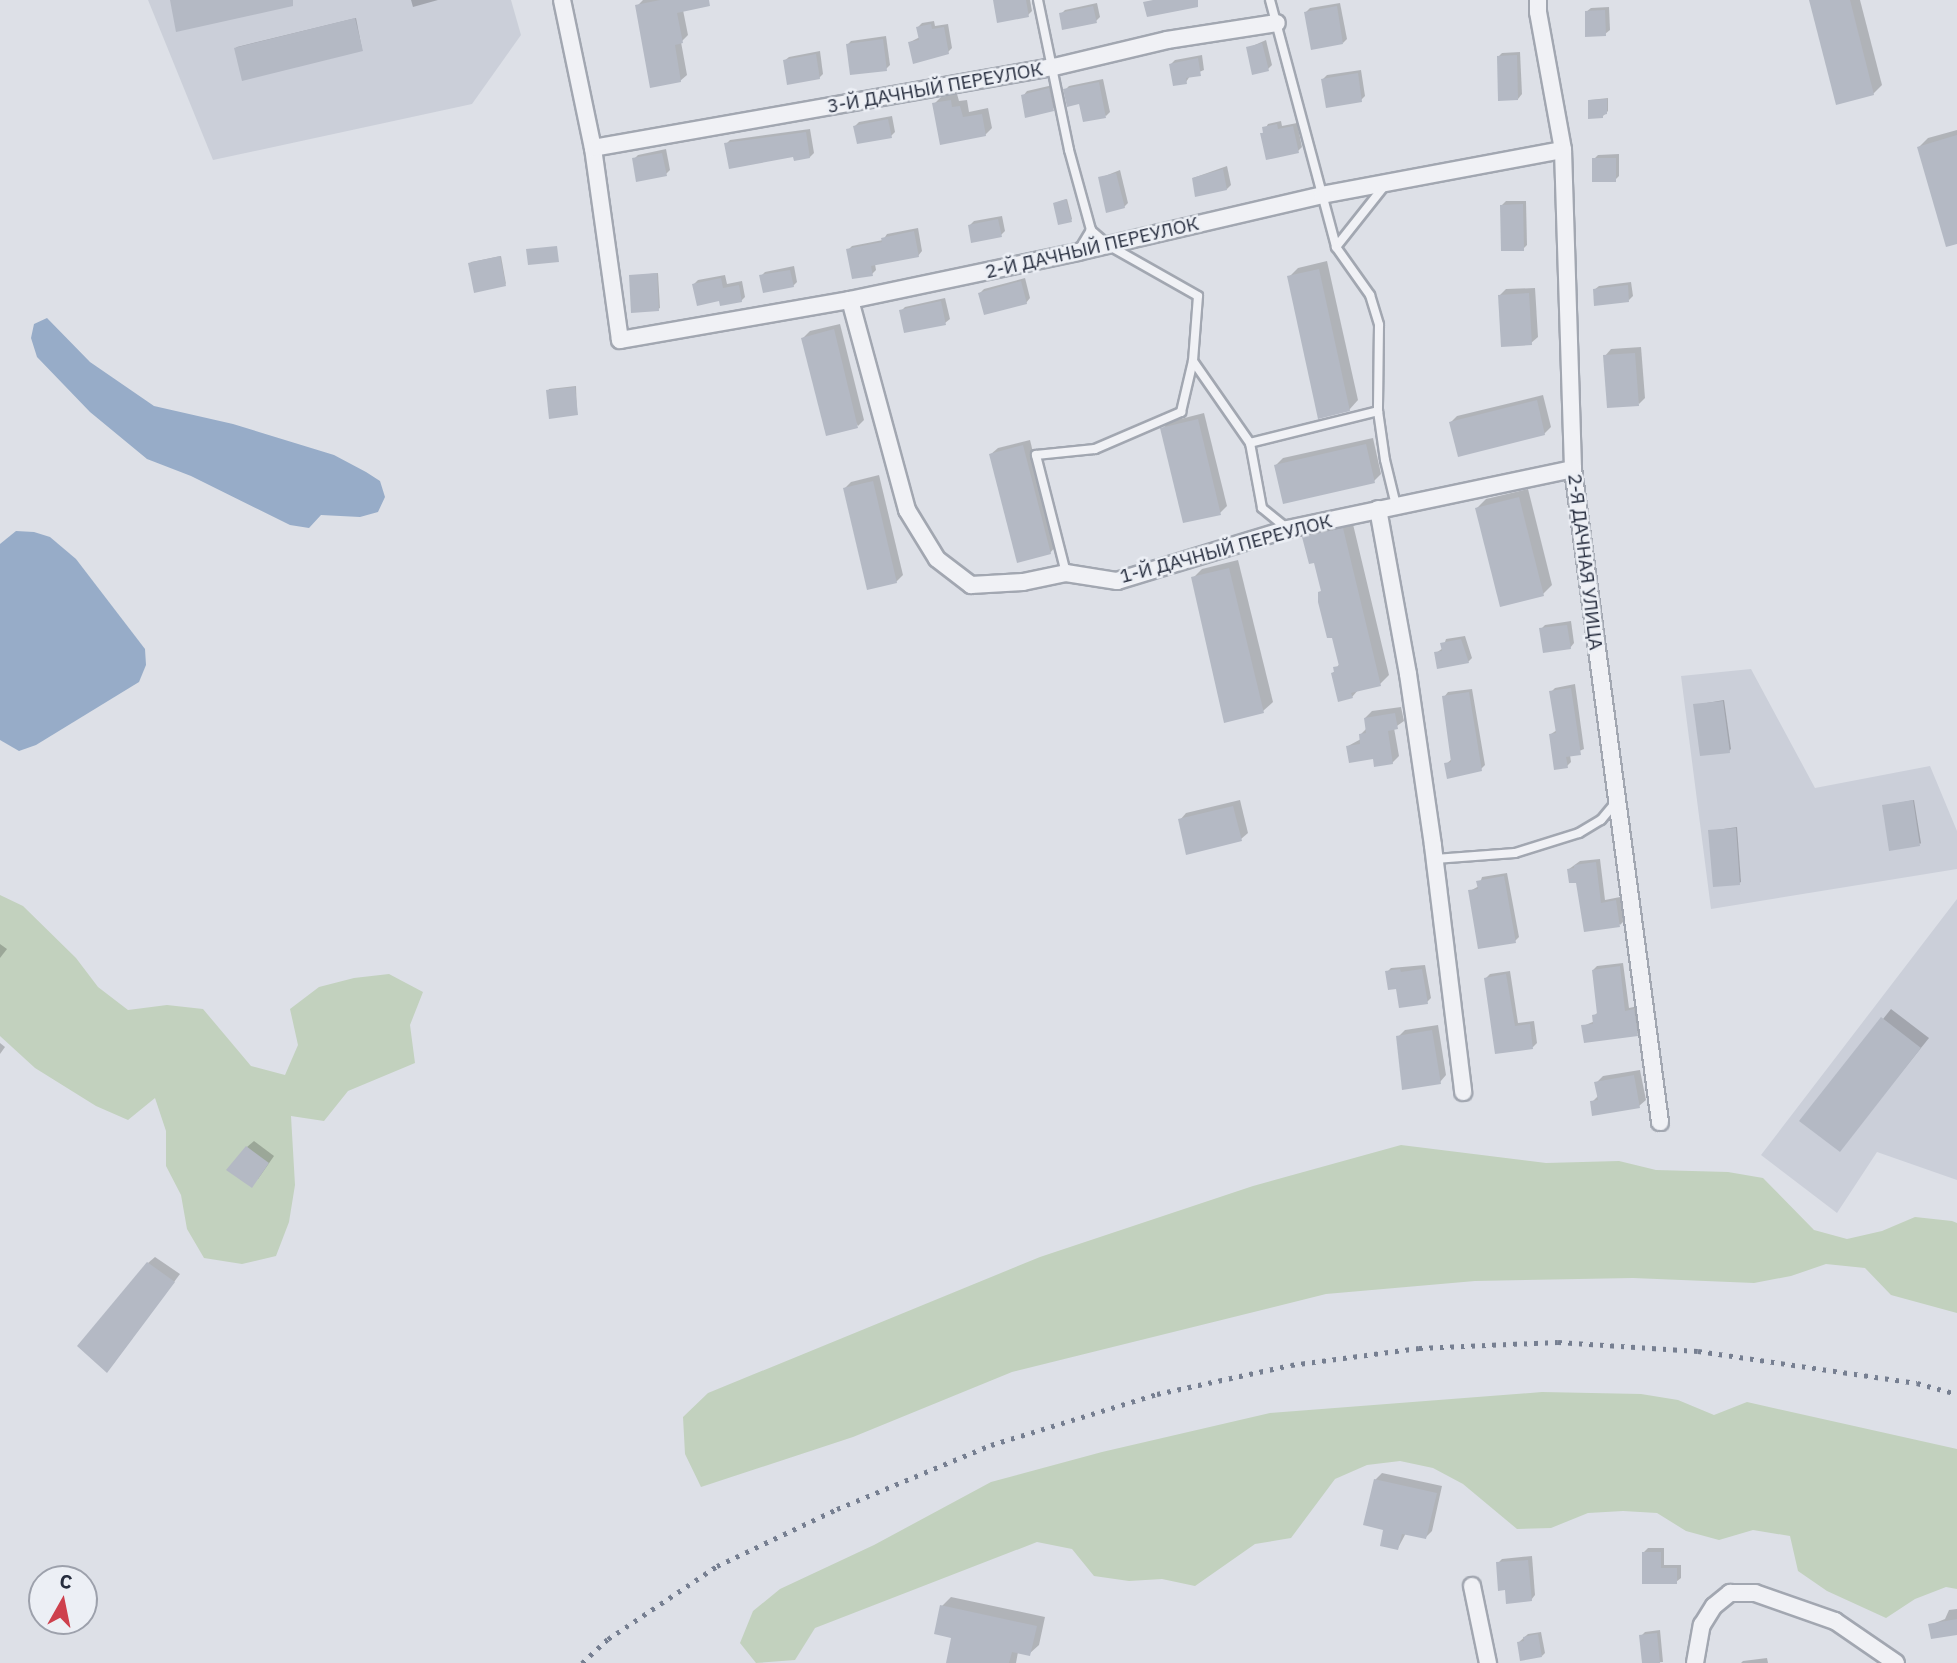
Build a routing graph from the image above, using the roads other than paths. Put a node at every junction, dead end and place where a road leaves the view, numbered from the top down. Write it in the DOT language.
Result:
graph roads {
  1 [pos="562,0"];
  2 [pos="1038,0"];
  3 [pos="1270,0"];
  4 [pos="1538,0"];
  5 [pos="1277,23"];
  6 [pos="1054,67"];
  7 [pos="593,148"];
  8 [pos="1563,150"];
  9 [pos="1387,183"];
  10 [pos="1322,195"];
  11 [pos="1091,230"];
  12 [pos="1108,245"];
  13 [pos="1336,247"];
  14 [pos="1078,252"];
  15 [pos="850,300"];
  16 [pos="1193,361"];
  17 [pos="1378,411"];
  18 [pos="1250,443"];
  19 [pos="1573,469"];
  20 [pos="1396,505"];
  21 [pos="1378,509"];
  22 [pos="1288,529"];
  23 [pos="1066,573"];
  24 [pos="1617,801"];
  25 [pos="1435,859"];
  26 [pos="1463,1092"];
  27 [pos="1660,1122"];
  28 [pos="1472,1586"];
  29 [pos="1488,1663"];
  30 [pos="1695,1663"];
  31 [pos="1896,1663"];
  1 -- 7 [label="street"];
  2 -- 6 [label="lane"];
  3 -- 5 [label="lane"];
  4 -- 8 [label="street, 2-Я ДАЧНАЯ УЛИЦА"];
  5 -- 6 [label="street, 3-Й ДАЧНЫЙ ПЕРЕУЛОК"];
  5 -- 10 [label="lane"];
  6 -- 7 [label="street, 3-Й ДАЧНЫЙ ПЕРЕУЛОК"];
  6 -- 11 [label="lane"];
  7 -- 15 [label="street, 2-Й ДАЧНЫЙ ПЕРЕУЛОК"];
  8 -- 9 [label="street, 2-Й ДАЧНЫЙ ПЕРЕУЛОК"];
  8 -- 19 [label="street, 2-Я ДАЧНАЯ УЛИЦА"];
  9 -- 10 [label="street, 2-Й ДАЧНЫЙ ПЕРЕУЛОК"];
  9 -- 13 [label="lane"];
  10 -- 12 [label="street, 2-Й ДАЧНЫЙ ПЕРЕУЛОК"];
  10 -- 13 [label="lane"];
  11 -- 12 [label="lane"];
  11 -- 14 [label="lane"];
  12 -- 14 [label="street, 2-Й ДАЧНЫЙ ПЕРЕУЛОК"];
  12 -- 16 [label="lane"];
  13 -- 17 [label="lane"];
  14 -- 15 [label="street, 2-Й ДАЧНЫЙ ПЕРЕУЛОК"];
  15 -- 23 [label="street, 1-Й ДАЧНЫЙ ПЕРЕУЛОК"];
  16 -- 18 [label="lane"];
  16 -- 23 [label="lane"];
  17 -- 18 [label="lane"];
  17 -- 20 [label="lane"];
  18 -- 22 [label="lane"];
  19 -- 20 [label="street, 1-Й ДАЧНЫЙ ПЕРЕУЛОК"];
  19 -- 24 [label="street, 2-Я ДАЧНАЯ УЛИЦА"];
  20 -- 21 [label="street, 1-Й ДАЧНЫЙ ПЕРЕУЛОК"];
  21 -- 22 [label="street, 1-Й ДАЧНЫЙ ПЕРЕУЛОК"];
  21 -- 25 [label="street"];
  22 -- 23 [label="street, 1-Й ДАЧНЫЙ ПЕРЕУЛОК"];
  24 -- 25 [label="lane"];
  24 -- 27 [label="street, 2-Я ДАЧНАЯ УЛИЦА"];
  25 -- 26 [label="street"];
  28 -- 29 [label="street"];
  30 -- 31 [label="street"];
}
